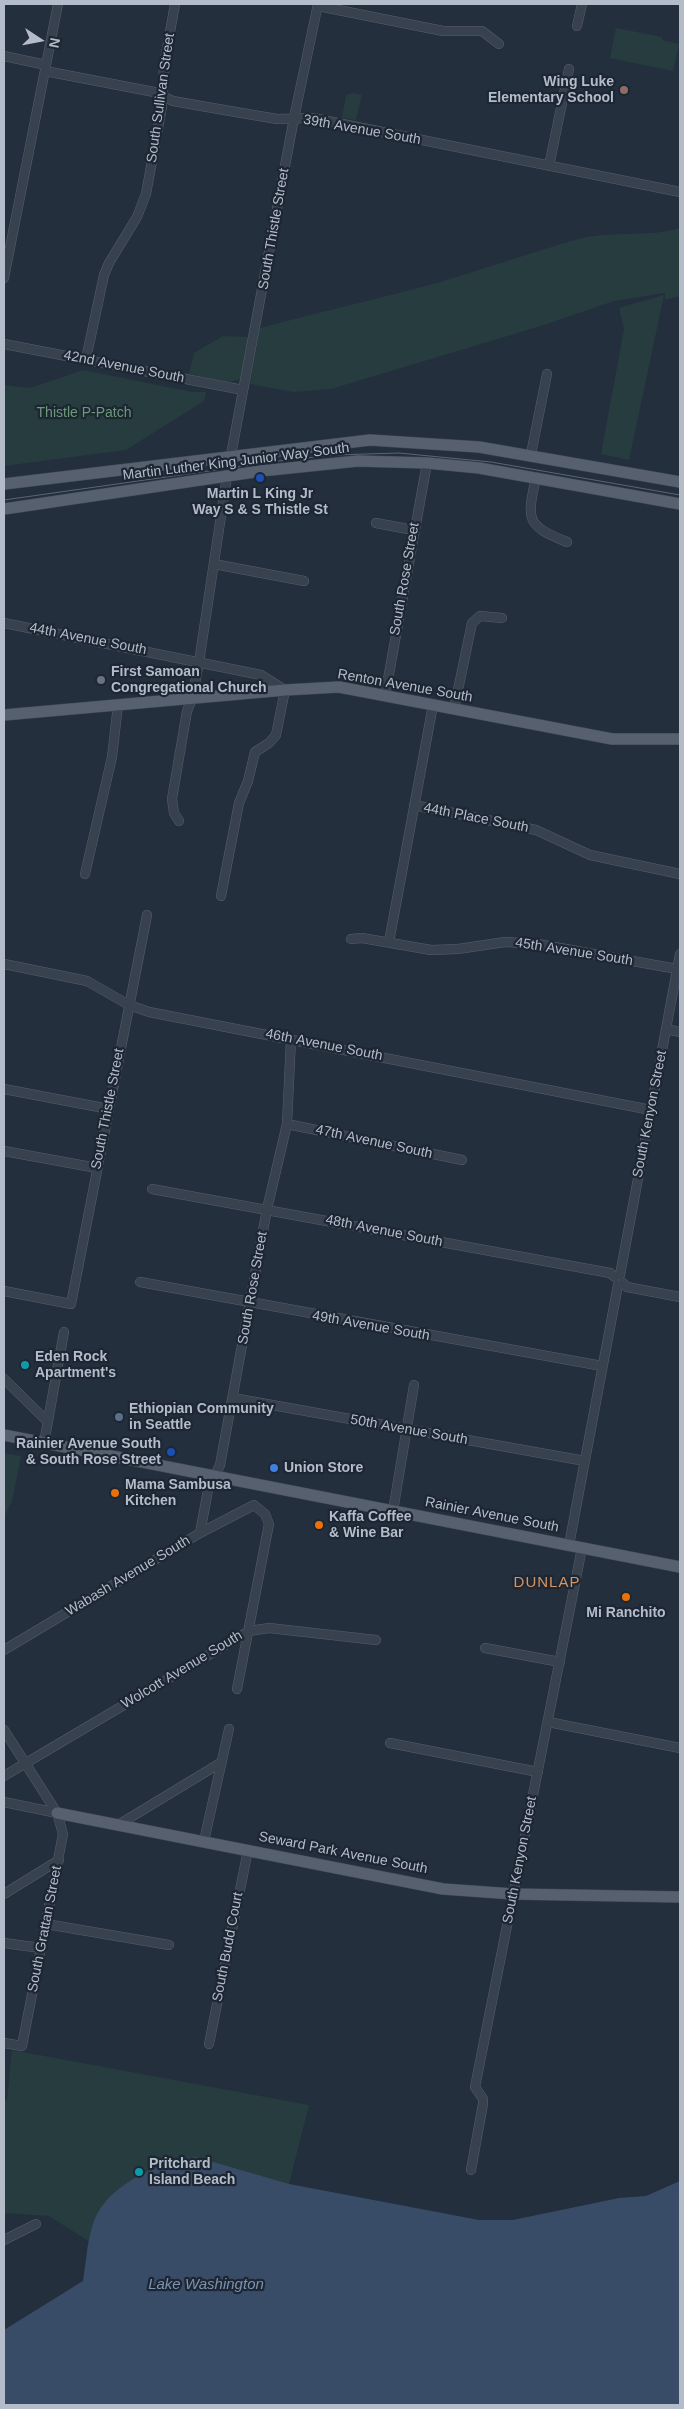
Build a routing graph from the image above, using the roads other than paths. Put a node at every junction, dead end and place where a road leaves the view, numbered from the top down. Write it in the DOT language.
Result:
graph roads {
  1 [pos="58,4"];
  2 [pos="176,4"];
  3 [pos="582,4"];
  4 [pos="318,5"];
  5 [pos="577,26"];
  6 [pos="499,44"];
  7 [pos="4,56"];
  8 [pos="45,68"];
  9 [pos="569,69"];
  10 [pos="162,96"];
  11 [pos="294,118"];
  12 [pos="549,166"];
  13 [pos="680,192"];
  14 [pos="4,278"];
  15 [pos="4,344"];
  16 [pos="86,359"];
  17 [pos="547,374"];
  18 [pos="243,390"];
  19 [pos="531,454"];
  20 [pos="231,455"];
  21 [pos="427,463"];
  22 [pos="227,476"];
  23 [pos="536,477"];
  24 [pos="680,482"];
  25 [pos="4,484"];
  26 [pos="680,504"];
  27 [pos="4,509"];
  28 [pos="376,523"];
  29 [pos="413,530"];
  30 [pos="567,542"];
  31 [pos="214,564"];
  32 [pos="304,581"];
  33 [pos="502,618"];
  34 [pos="4,623"];
  35 [pos="199,662"];
  36 [pos="285,690"];
  37 [pos="385,696"];
  38 [pos="192,699"];
  39 [pos="118,705"];
  40 [pos="433,705"];
  41 [pos="454,709"];
  42 [pos="4,715"];
  43 [pos="680,739"];
  44 [pos="414,805"];
  45 [pos="179,821"];
  46 [pos="85,874"];
  47 [pos="680,874"];
  48 [pos="221,896"];
  49 [pos="147,915"];
  50 [pos="352,939"];
  51 [pos="389,942"];
  52 [pos="680,954"];
  53 [pos="4,964"];
  54 [pos="678,969"];
  55 [pos="129,1004"];
  56 [pos="666,1029"];
  57 [pos="680,1032"];
  58 [pos="291,1039"];
  59 [pos="4,1089"];
  60 [pos="108,1109"];
  61 [pos="651,1110"];
  62 [pos="287,1124"];
  63 [pos="4,1151"];
  64 [pos="462,1160"];
  65 [pos="97,1168"];
  66 [pos="152,1188"];
  67 [pos="267,1209"];
  68 [pos="619,1280"];
  69 [pos="140,1282"];
  70 [pos="4,1292"];
  71 [pos="680,1297"];
  72 [pos="250,1304"];
  73 [pos="64,1332"];
  74 [pos="602,1366"];
  75 [pos="4,1379"];
  76 [pos="414,1385"];
  77 [pos="233,1398"];
  78 [pos="48,1422"];
  79 [pos="407,1429"];
  80 [pos="4,1435"];
  81 [pos="44,1443"];
  82 [pos="584,1461"];
  83 [pos="215,1476"];
  84 [pos="393,1511"];
  85 [pos="200,1533"];
  86 [pos="569,1545"];
  87 [pos="582,1548"];
  88 [pos="680,1567"];
  89 [pos="249,1631"];
  90 [pos="376,1640"];
  91 [pos="485,1648"];
  92 [pos="4,1650"];
  93 [pos="560,1662"];
  94 [pos="237,1689"];
  95 [pos="548,1722"];
  96 [pos="229,1729"];
  97 [pos="4,1730"];
  98 [pos="390,1743"];
  99 [pos="680,1748"];
  100 [pos="222,1762"];
  101 [pos="25,1764"];
  102 [pos="538,1772"];
  103 [pos="4,1776"];
  104 [pos="4,1802"];
  105 [pos="57,1813"];
  106 [pos="118,1824"];
  107 [pos="204,1841"];
  108 [pos="248,1850"];
  109 [pos="59,1860"];
  110 [pos="4,1894"];
  111 [pos="514,1894"];
  112 [pos="680,1897"];
  113 [pos="46,1924"];
  114 [pos="4,1943"];
  115 [pos="170,1945"];
  116 [pos="41,1948"];
  117 [pos="4,2043"];
  118 [pos="209,2044"];
  119 [pos="471,2170"];
  120 [pos="36,2224"];
  121 [pos="4,2240"];
  1 -- 8 [label="street"];
  2 -- 10 [label="street, South Sullivan Street"];
  3 -- 5 [label="street"];
  4 -- 6 [label="street"];
  4 -- 11 [label="street, South Thistle Street"];
  7 -- 8 [label="street, 39th Avenue South"];
  8 -- 10 [label="street, 39th Avenue South"];
  8 -- 14 [label="street"];
  9 -- 12 [label="street"];
  10 -- 11 [label="street, 39th Avenue South"];
  10 -- 16 [label="street, South Sullivan Street"];
  11 -- 12 [label="street, 39th Avenue South"];
  11 -- 18 [label="street, South Thistle Street"];
  12 -- 13 [label="street, 39th Avenue South"];
  15 -- 16 [label="street, 42nd Avenue South"];
  16 -- 18 [label="street, 42nd Avenue South"];
  17 -- 19 [label="street"];
  18 -- 20 [label="street, South Thistle Street"];
  19 -- 20 [label="main road, Martin Luther King Junior Way South"];
  19 -- 24 [label="main road, Martin Luther King Junior Way South"];
  20 -- 25 [label="main road, Martin Luther King Junior Way South"];
  21 -- 22 [label="main road, Martin Luther King Junior Way South"];
  21 -- 23 [label="main road, Martin Luther King Junior Way South"];
  21 -- 29 [label="street, South Rose Street"];
  22 -- 27 [label="main road, Martin Luther King Junior Way South"];
  22 -- 31 [label="street"];
  23 -- 26 [label="main road, Martin Luther King Junior Way South"];
  23 -- 30 [label="street"];
  28 -- 29 [label="street"];
  29 -- 37 [label="street, South Rose Street"];
  31 -- 32 [label="street"];
  31 -- 35 [label="street"];
  33 -- 41 [label="street"];
  34 -- 35 [label="street, 44th Avenue South"];
  35 -- 36 [label="street, 44th Avenue South"];
  35 -- 38 [label="street"];
  36 -- 37 [label="main road, Renton Avenue South"];
  36 -- 38 [label="main road, Renton Avenue South"];
  36 -- 48 [label="street"];
  37 -- 40 [label="main road, Renton Avenue South"];
  38 -- 39 [label="main road, Renton Avenue South"];
  38 -- 45 [label="street"];
  39 -- 42 [label="main road, Renton Avenue South"];
  39 -- 46 [label="street"];
  40 -- 41 [label="main road, Renton Avenue South"];
  40 -- 44 [label="street"];
  41 -- 43 [label="main road, Renton Avenue South"];
  44 -- 47 [label="street, 44th Place South"];
  44 -- 51 [label="street"];
  49 -- 55 [label="street, South Thistle Street"];
  50 -- 51 [label="street, 45th Avenue South"];
  51 -- 54 [label="street, 45th Avenue South"];
  52 -- 54 [label="street, South Kenyon Street"];
  53 -- 55 [label="street, 46th Avenue South"];
  54 -- 56 [label="street, South Kenyon Street"];
  55 -- 58 [label="street, 46th Avenue South"];
  55 -- 60 [label="street, South Thistle Street"];
  56 -- 57 [label="street"];
  56 -- 61 [label="street, South Kenyon Street"];
  58 -- 61 [label="street, 46th Avenue South"];
  58 -- 62 [label="street, South Rose Street"];
  59 -- 60 [label="street"];
  60 -- 65 [label="street, South Thistle Street"];
  61 -- 68 [label="street, South Kenyon Street"];
  62 -- 64 [label="street, 47th Avenue South"];
  62 -- 67 [label="street, South Rose Street"];
  63 -- 65 [label="street"];
  65 -- 70 [label="street, South Thistle Street"];
  66 -- 67 [label="street, 48th Avenue South"];
  67 -- 68 [label="street, 48th Avenue South"];
  67 -- 72 [label="street, South Rose Street"];
  68 -- 71 [label="street, 48th Avenue South"];
  68 -- 74 [label="street, South Kenyon Street"];
  69 -- 72 [label="street, 49th Avenue South"];
  72 -- 74 [label="street, 49th Avenue South"];
  72 -- 77 [label="street, South Rose Street"];
  73 -- 78 [label="street"];
  74 -- 82 [label="street, South Kenyon Street"];
  75 -- 78 [label="street"];
  76 -- 79 [label="street"];
  77 -- 79 [label="street, 50th Avenue South"];
  77 -- 83 [label="street, South Rose Street"];
  78 -- 81 [label="street"];
  79 -- 82 [label="street, 50th Avenue South"];
  79 -- 84 [label="street"];
  80 -- 81 [label="main road, Rainier Avenue South"];
  81 -- 83 [label="main road, Rainier Avenue South"];
  82 -- 86 [label="street, South Kenyon Street"];
  83 -- 84 [label="main road, Rainier Avenue South"];
  83 -- 85 [label="street, South Rose Street"];
  84 -- 86 [label="main road, Rainier Avenue South"];
  85 -- 89 [label="street, Wabash Avenue South"];
  85 -- 92 [label="street, Wabash Avenue South"];
  86 -- 87 [label="main road, Rainier Avenue South"];
  87 -- 88 [label="main road, Rainier Avenue South"];
  87 -- 93 [label="street, South Kenyon Street"];
  89 -- 90 [label="street, Wolcott Avenue South"];
  89 -- 94 [label="street"];
  89 -- 101 [label="street, Wolcott Avenue South"];
  91 -- 93 [label="street"];
  93 -- 95 [label="street, South Kenyon Street"];
  95 -- 99 [label="street"];
  95 -- 102 [label="street, South Kenyon Street"];
  96 -- 100 [label="street"];
  97 -- 101 [label="street"];
  98 -- 102 [label="street"];
  100 -- 106 [label="street"];
  100 -- 107 [label="street"];
  101 -- 103 [label="street, Wolcott Avenue South"];
  101 -- 105 [label="street"];
  102 -- 111 [label="street, South Kenyon Street"];
  104 -- 105 [label="street, Seward Park Avenue South"];
  105 -- 106 [label="main road, Seward Park Avenue South"];
  105 -- 109 [label="street, South Grattan Street"];
  106 -- 107 [label="main road, Seward Park Avenue South"];
  107 -- 108 [label="main road, Seward Park Avenue South"];
  108 -- 111 [label="main road, Seward Park Avenue South"];
  108 -- 118 [label="street, South Budd Court"];
  109 -- 110 [label="street"];
  109 -- 113 [label="street, South Grattan Street"];
  111 -- 112 [label="main road, Seward Park Avenue South"];
  111 -- 119 [label="street, South Kenyon Street"];
  113 -- 115 [label="street"];
  113 -- 116 [label="street, South Grattan Street"];
  114 -- 116 [label="street"];
  116 -- 117 [label="street, South Grattan Street"];
  120 -- 121 [label="street"];
}
